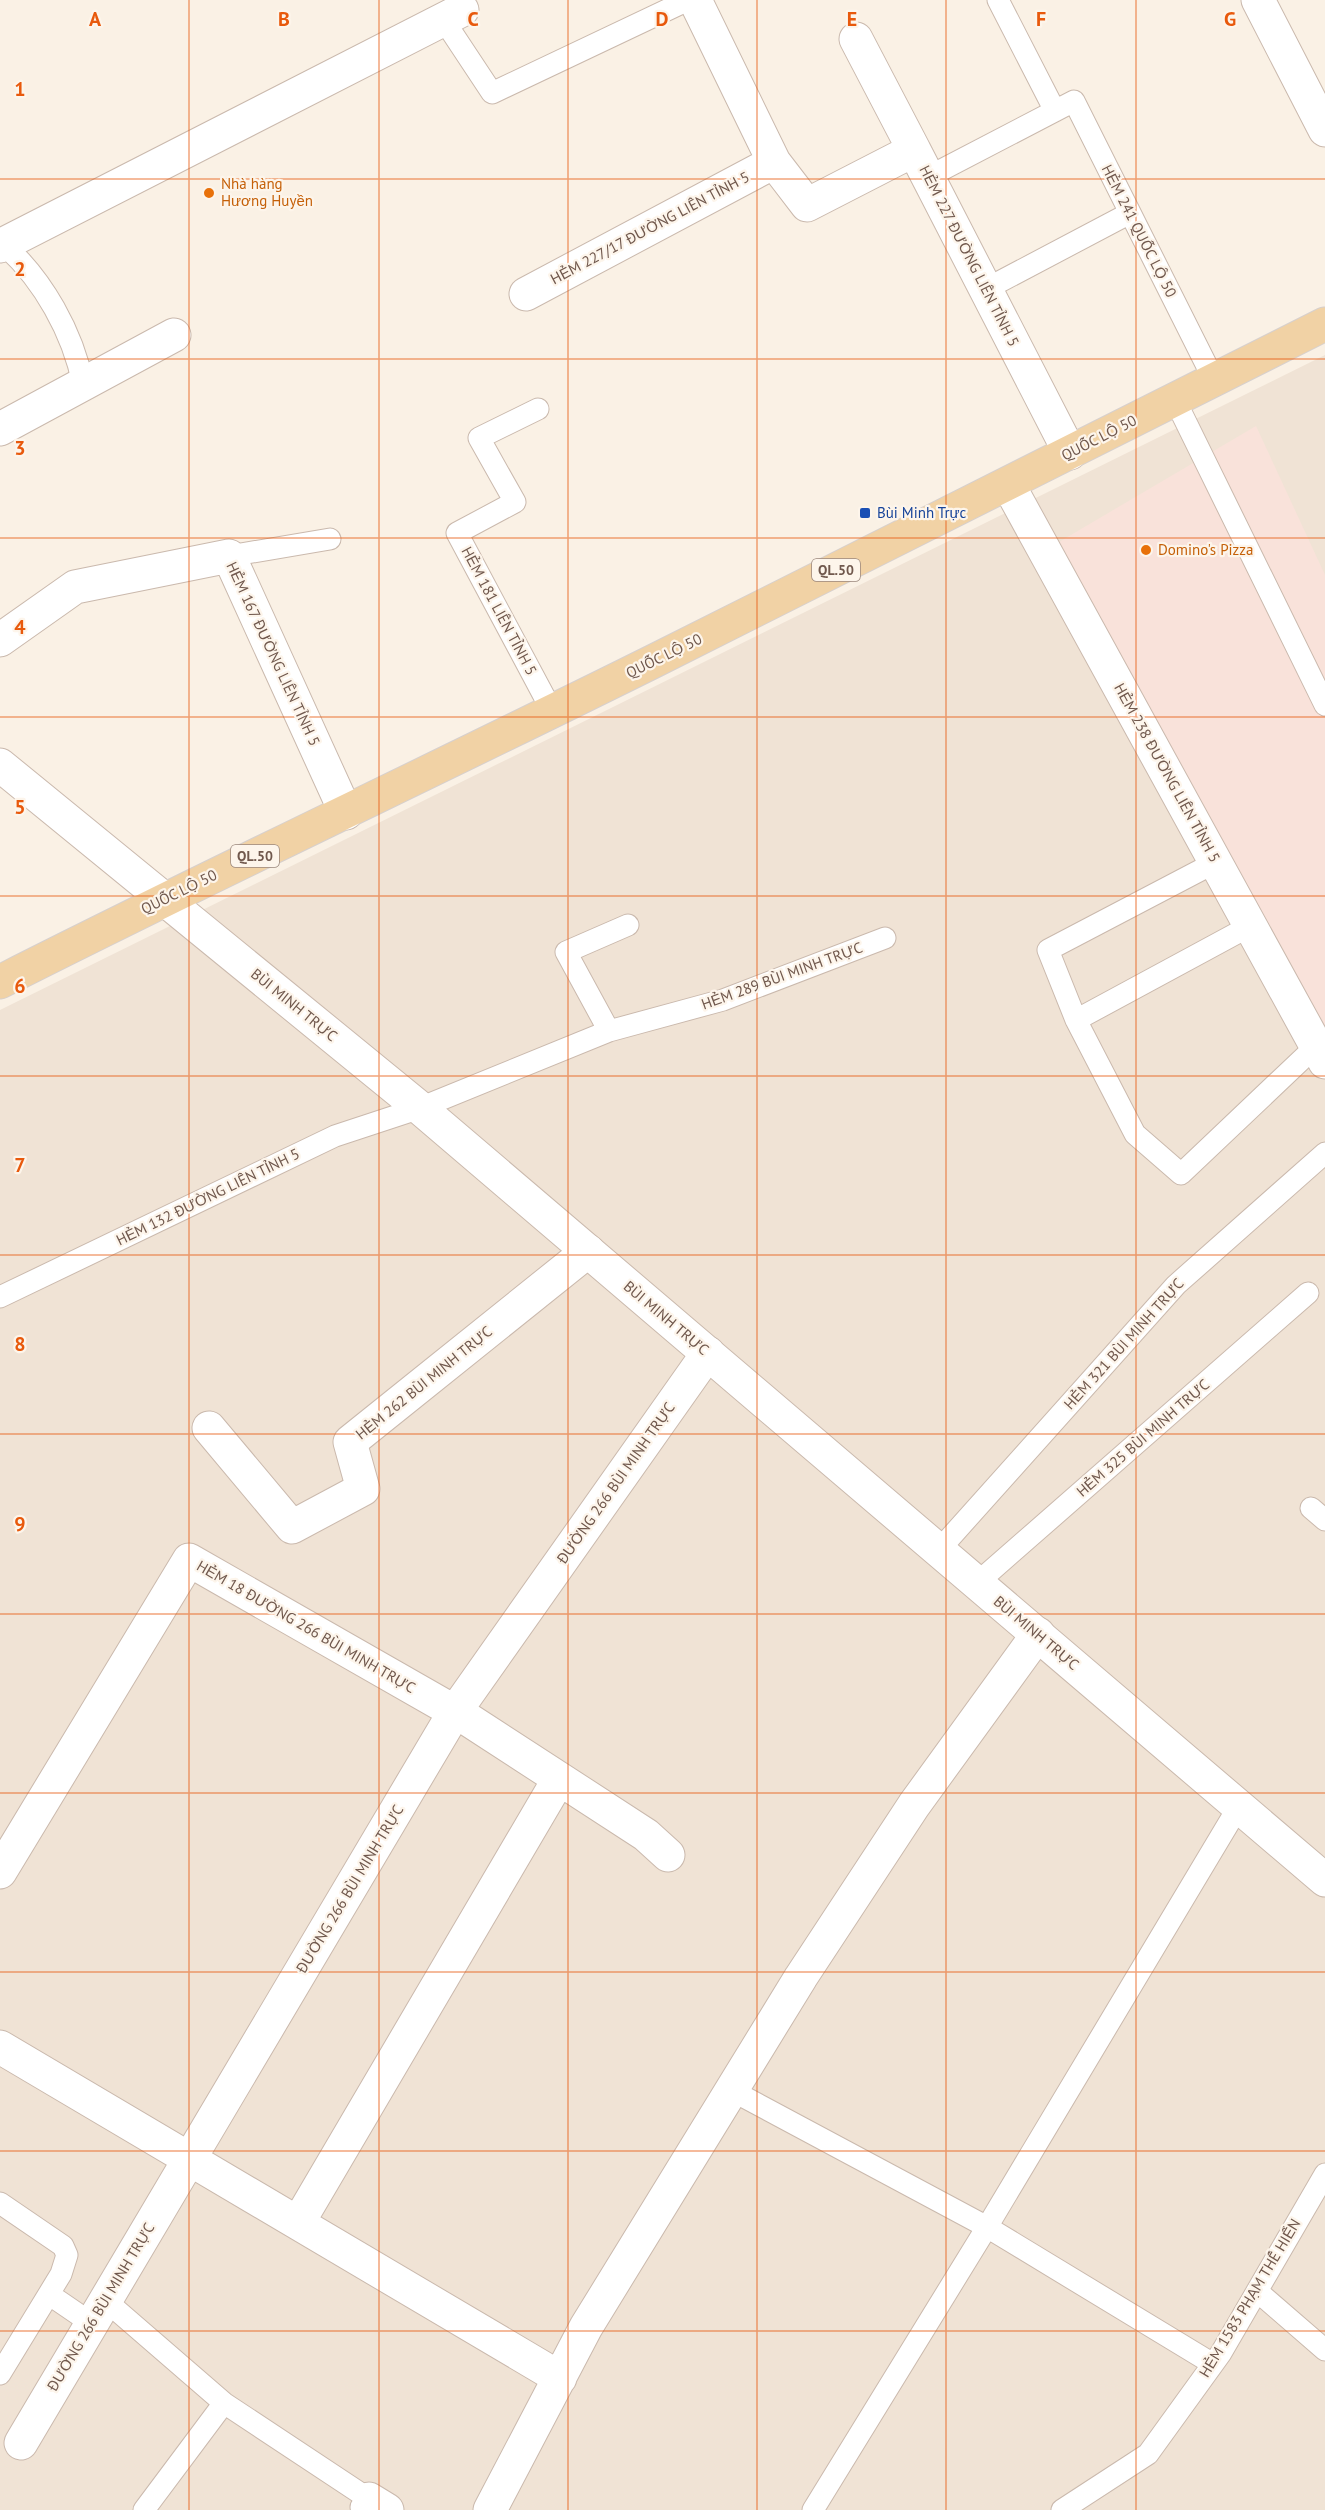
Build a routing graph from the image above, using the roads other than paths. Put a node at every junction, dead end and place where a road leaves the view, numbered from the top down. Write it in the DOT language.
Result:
graph roads {
  1 [pos="688,0"];
  2 [pos="695,0"];
  3 [pos="998,0"];
  4 [pos="1258,0"];
  5 [pos="453,14"];
  6 [pos="856,39"];
  7 [pos="1055,111"];
  8 [pos="1325,130"];
  9 [pos="774,162"];
  10 [pos="921,164"];
  11 [pos="1130,213"];
  12 [pos="2,245"];
  13 [pos="986,289"];
  14 [pos="526,294"];
  15 [pos="1325,324"];
  16 [pos="174,335"];
  17 [pos="1214,380"];
  18 [pos="83,384"];
  19 [pos="1175,400"];
  20 [pos="538,409"];
  21 [pos="0,429"];
  22 [pos="1070,453"];
  23 [pos="1008,484"];
  24 [pos="330,538"];
  25 [pos="229,556"];
  26 [pos="0,640"];
  27 [pos="1325,705"];
  28 [pos="552,711"];
  29 [pos="0,765"];
  30 [pos="346,813"];
  31 [pos="1216,862"];
  32 [pos="164,899"];
  33 [pos="628,925"];
  34 [pos="1250,926"];
  35 [pos="885,938"];
  36 [pos="0,981"];
  37 [pos="1076,1020"];
  38 [pos="609,1031"];
  39 [pos="1321,1054"];
  40 [pos="420,1108"];
  41 [pos="1325,1153"];
  42 [pos="588,1251"];
  43 [pos="1308,1293"];
  44 [pos="0,1297"];
  45 [pos="708,1353"];
  46 [pos="209,1428"];
  47 [pos="939,1550"];
  48 [pos="977,1584"];
  49 [pos="1038,1634"];
  50 [pos="454,1713"];
  51 [pos="559,1779"];
  52 [pos="1239,1806"];
  53 [pos="668,1855"];
  54 [pos="1321,1869"];
  55 [pos="0,1872"];
  56 [pos="0,2047"];
  57 [pos="731,2091"];
  58 [pos="189,2159"];
  59 [pos="1325,2174"];
  60 [pos="0,2203"];
  61 [pos="298,2223"];
  62 [pos="987,2227"];
  63 [pos="1257,2292"];
  64 [pos="50,2295"];
  65 [pos="98,2311"];
  66 [pos="1325,2350"];
  67 [pos="1213,2364"];
  68 [pos="0,2374"];
  69 [pos="560,2378"];
  70 [pos="224,2403"];
  71 [pos="21,2443"];
  72 [pos="372,2506"];
  73 [pos="144,2510"];
  74 [pos="490,2510"];
  75 [pos="813,2510"];
  76 [pos="1062,2510"];
  1 -- 5 [label="lane"];
  2 -- 9 [label="street, HẺM 227 ĐƯỜNG LIÊN TỈNH 5"];
  3 -- 7 [label="lane"];
  4 -- 8 [label="street"];
  5 -- 12 [label="street"];
  6 -- 10 [label="street"];
  7 -- 10 [label="lane, HẺM 241 QUỐC LỘ 50"];
  7 -- 11 [label="lane, HẺM 241 QUỐC LỘ 50"];
  9 -- 10 [label="street, HẺM 227 ĐƯỜNG LIÊN TỈNH 5"];
  9 -- 14 [label="street, HẺM 227/17 ĐƯỜNG LIÊN TỈNH 5"];
  10 -- 13 [label="street, HẺM 227 ĐƯỜNG LIÊN TỈNH 5"];
  11 -- 13 [label="lane"];
  11 -- 17 [label="lane, HẺM 241 QUỐC LỘ 50"];
  12 -- 18 [label="lane"];
  13 -- 22 [label="street, HẺM 227 ĐƯỜNG LIÊN TỈNH 5"];
  15 -- 17 [label="main road, QUỐC LỘ 50 / QL.50"];
  16 -- 18 [label="street"];
  17 -- 19 [label="main road, QUỐC LỘ 50 / QL.50"];
  18 -- 21 [label="street"];
  19 -- 22 [label="main road, QUỐC LỘ 50 / QL.50"];
  19 -- 27 [label="lane"];
  20 -- 28 [label="lane, HẺM 181 LIÊN TỈNH 5"];
  22 -- 23 [label="main road, QUỐC LỘ 50 / QL.50"];
  23 -- 28 [label="main road, QUỐC LỘ 50 / QL.50"];
  23 -- 31 [label="street, HẺM 238 ĐƯỜNG LIÊN TỈNH 5"];
  24 -- 25 [label="lane"];
  25 -- 26 [label="street, HẺM 167 ĐƯỜNG LIÊN TỈNH 5"];
  25 -- 30 [label="street, HẺM 167 ĐƯỜNG LIÊN TỈNH 5"];
  28 -- 30 [label="main road, QUỐC LỘ 50 / QL.50"];
  29 -- 32 [label="street, BÙI MINH TRỰC"];
  30 -- 32 [label="main road, QUỐC LỘ 50 / QL.50"];
  31 -- 34 [label="street, HẺM 238 ĐƯỜNG LIÊN TỈNH 5"];
  31 -- 37 [label="lane"];
  32 -- 36 [label="main road, QUỐC LỘ 50 / QL.50"];
  32 -- 40 [label="street, BÙI MINH TRỰC"];
  33 -- 38 [label="lane"];
  34 -- 37 [label="lane"];
  34 -- 39 [label="street, HẺM 238 ĐƯỜNG LIÊN TỈNH 5"];
  35 -- 38 [label="lane, HẺM 289 BÙI MINH TRỰC"];
  37 -- 39 [label="lane"];
  38 -- 40 [label="lane, HẺM 289 BÙI MINH TRỰC"];
  40 -- 42 [label="street, BÙI MINH TRỰC"];
  40 -- 44 [label="lane, HẺM 132 ĐƯỜNG LIÊN TỈNH 5"];
  41 -- 47 [label="lane, HẺM 321 BÙI MINH TRỰC"];
  42 -- 45 [label="street, BÙI MINH TRỰC"];
  42 -- 46 [label="street, HẺM 262 BÙI MINH TRỰC"];
  43 -- 48 [label="lane, HẺM 325 BÙI MINH TRỰC"];
  45 -- 47 [label="street, BÙI MINH TRỰC"];
  45 -- 50 [label="street, ĐƯỜNG 266 BÙI MINH TRỰC"];
  47 -- 48 [label="street, BÙI MINH TRỰC"];
  48 -- 49 [label="street, BÙI MINH TRỰC"];
  49 -- 52 [label="street, BÙI MINH TRỰC"];
  49 -- 57 [label="street"];
  50 -- 51 [label="street, HẺM 18 ĐƯỜNG 266 BÙI MINH TRỰC"];
  50 -- 55 [label="street, HẺM 18 ĐƯỜNG 266 BÙI MINH TRỰC"];
  50 -- 58 [label="street, ĐƯỜNG 266 BÙI MINH TRỰC"];
  51 -- 53 [label="street, HẺM 18 ĐƯỜNG 266 BÙI MINH TRỰC"];
  51 -- 61 [label="street"];
  52 -- 54 [label="street, BÙI MINH TRỰC"];
  52 -- 62 [label="lane"];
  56 -- 58 [label="street"];
  57 -- 62 [label="lane"];
  57 -- 69 [label="street"];
  58 -- 61 [label="street"];
  58 -- 65 [label="street, ĐƯỜNG 266 BÙI MINH TRỰC"];
  59 -- 63 [label="lane, HẺM 1583 PHẠM THẾ HIỂN"];
  60 -- 64 [label="lane"];
  61 -- 69 [label="street"];
  62 -- 67 [label="lane"];
  62 -- 75 [label="lane"];
  63 -- 66 [label="lane"];
  63 -- 67 [label="lane, HẺM 1583 PHẠM THẾ HIỂN"];
  64 -- 65 [label="lane"];
  64 -- 68 [label="lane"];
  65 -- 70 [label="lane"];
  65 -- 71 [label="street, ĐƯỜNG 266 BÙI MINH TRỰC"];
  67 -- 76 [label="lane, HẺM 1583 PHẠM THẾ HIỂN"];
  69 -- 74 [label="street"];
  70 -- 72 [label="lane"];
  70 -- 73 [label="lane"];
}
